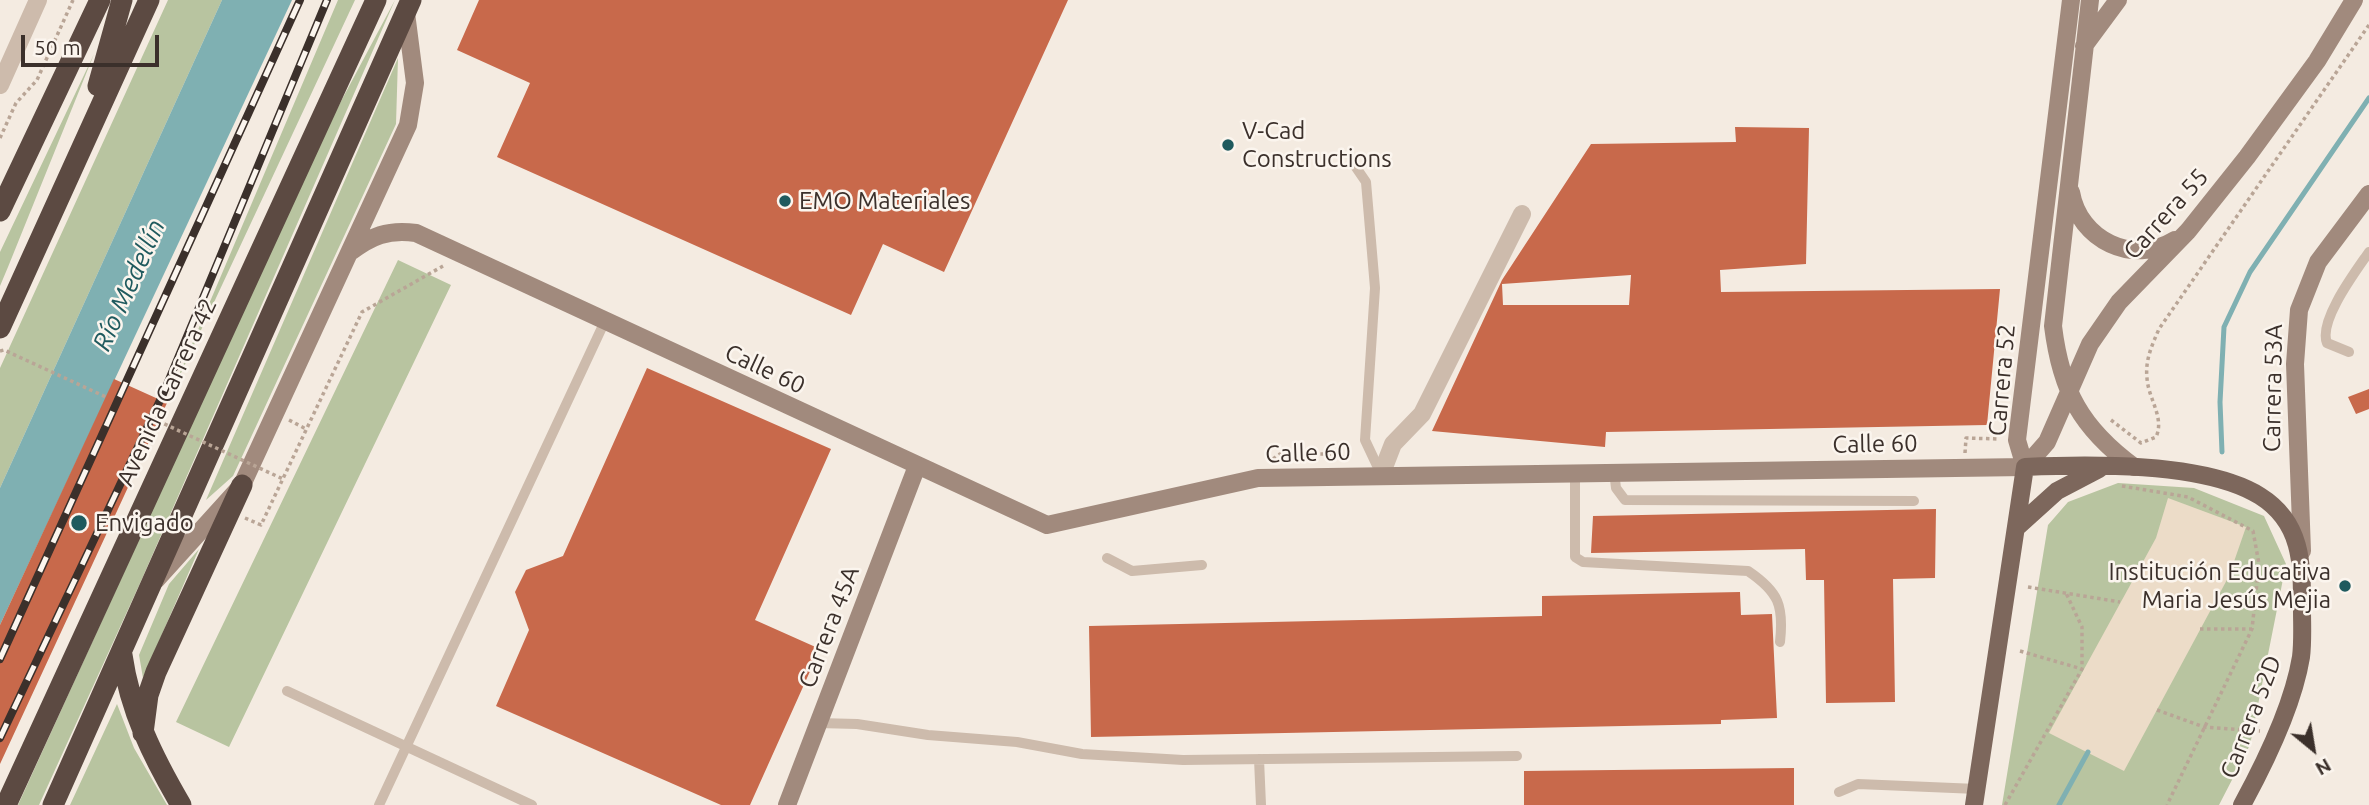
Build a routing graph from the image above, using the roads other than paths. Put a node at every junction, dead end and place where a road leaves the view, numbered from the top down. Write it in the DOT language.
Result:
graph roads {
  1 [pos="38,0"];
  2 [pos="100,0"];
  3 [pos="121,0"];
  4 [pos="149,0"];
  5 [pos="376,0"];
  6 [pos="2071,0"];
  7 [pos="2090,0"];
  8 [pos="2118,0"];
  9 [pos="2354,0"];
  10 [pos="409,7"];
  11 [pos="2082,49"];
  12 [pos="0,85"];
  13 [pos="83,143"];
  14 [pos="1355,166"];
  15 [pos="2070,185"];
  16 [pos="2369,194"];
  17 [pos="0,211"];
  18 [pos="1522,214"];
  19 [pos="2188,231"];
  20 [pos="349,253"];
  21 [pos="2369,253"];
  22 [pos="605,321"];
  23 [pos="0,328"];
  24 [pos="2349,352"];
  25 [pos="2068,393"];
  26 [pos="917,466"];
  27 [pos="2025,467"];
  28 [pos="2106,467"];
  29 [pos="2134,467"];
  30 [pos="1378,469"];
  31 [pos="1575,471"];
  32 [pos="1614,471"];
  33 [pos="242,485"];
  34 [pos="1914,501"];
  35 [pos="2016,528"];
  36 [pos="1107,558"];
  37 [pos="2302,561"];
  38 [pos="1202,565"];
  39 [pos="154,583"];
  40 [pos="1780,642"];
  41 [pos="122,655"];
  42 [pos="287,691"];
  43 [pos="818,723"];
  44 [pos="143,733"];
  45 [pos="406,747"];
  46 [pos="1517,756"];
  47 [pos="1259,759"];
  48 [pos="1839,792"];
  49 [pos="1975,797"];
  50 [pos="6,805"];
  51 [pos="53,805"];
  52 [pos="181,805"];
  53 [pos="379,805"];
  54 [pos="532,805"];
  55 [pos="787,805"];
  56 [pos="1261,805"];
  57 [pos="2242,805"];
  1 -- 12 [label="street"];
  2 -- 17 [label="highway"];
  3 -- 13 [label="highway"];
  4 -- 13 [label="highway"];
  5 -- 50 [label="highway, Avenida Carrera 42"];
  6 -- 27 [label="street, Carrera 52"];
  7 -- 11 [label="street, Carrera 52"];
  8 -- 11 [label="street"];
  9 -- 19 [label="street, Carrera 55"];
  10 -- 20 [label="street"];
  10 -- 39 [label="highway"];
  11 -- 15 [label="street, Carrera 52"];
  13 -- 23 [label="highway"];
  14 -- 30 [label="lane"];
  15 -- 19 [label="street"];
  15 -- 25 [label="street, Carrera 52"];
  16 -- 37 [label="street, Carrera 53A"];
  18 -- 30 [label="street"];
  19 -- 25 [label="street, Carrera 55"];
  20 -- 22 [label="street, Calle 60"];
  20 -- 33 [label="street"];
  21 -- 24 [label="lane"];
  22 -- 26 [label="street, Calle 60"];
  22 -- 45 [label="lane"];
  25 -- 27 [label="street, Carrera 55"];
  25 -- 29 [label="street, Carrera 52"];
  26 -- 30 [label="street, Calle 60"];
  26 -- 43 [label="street, Carrera 45A"];
  27 -- 28 [label="main road, Calle 60"];
  27 -- 32 [label="street, Calle 60"];
  27 -- 35 [label="main road, Carrera 52"];
  28 -- 29 [label="main road, Calle 60"];
  28 -- 35 [label="main road"];
  29 -- 37 [label="main road, Calle 60"];
  30 -- 31 [label="street, Calle 60"];
  31 -- 32 [label="street, Calle 60"];
  31 -- 40 [label="lane"];
  32 -- 34 [label="lane"];
  33 -- 39 [label="street"];
  33 -- 44 [label="highway"];
  35 -- 49 [label="main road, Carrera 52"];
  36 -- 38 [label="lane"];
  37 -- 57 [label="main road, Carrera 52D"];
  39 -- 41 [label="highway"];
  41 -- 44 [label="highway"];
  41 -- 51 [label="highway"];
  42 -- 45 [label="lane"];
  43 -- 47 [label="lane"];
  43 -- 55 [label="street, Carrera 45A"];
  44 -- 52 [label="highway"];
  45 -- 53 [label="lane"];
  45 -- 54 [label="lane"];
  46 -- 47 [label="lane"];
  47 -- 56 [label="lane"];
  48 -- 49 [label="lane"];
}
